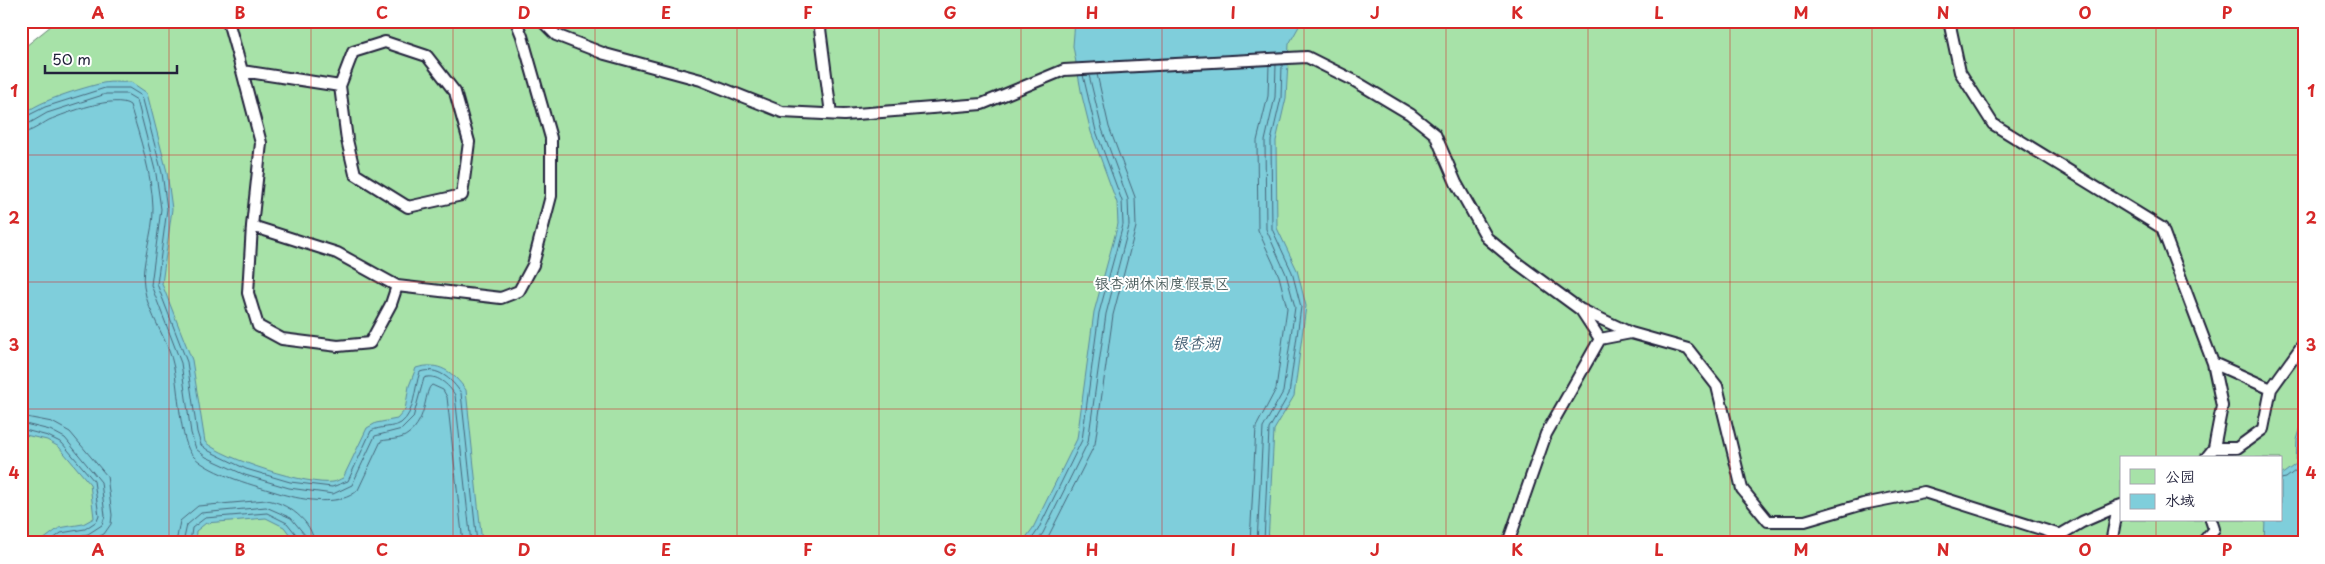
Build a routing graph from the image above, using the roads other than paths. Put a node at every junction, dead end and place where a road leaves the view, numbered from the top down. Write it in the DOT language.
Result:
graph roads {
  1 [pos="228,21"];
  2 [pos="516,21"];
  3 [pos="542,21"];
  4 [pos="819,21"];
  5 [pos="1949,21"];
  6 [pos="242,71"];
  7 [pos="340,86"];
  8 [pos="831,114"];
  9 [pos="252,226"];
  10 [pos="397,286"];
  11 [pos="1581,310"];
  12 [pos="1632,333"];
  13 [pos="1600,339"];
  14 [pos="2304,343"];
  15 [pos="2213,363"];
  16 [pos="2271,389"];
  17 [pos="2214,448"];
  18 [pos="2208,456"];
  19 [pos="2119,506"];
  20 [pos="2212,522"];
  21 [pos="2060,535"];
  22 [pos="1508,543"];
  23 [pos="2046,543"];
  24 [pos="2111,543"];
  25 [pos="2202,543"];
  1 -- 6 [label="lane"];
  2 -- 10 [label="lane"];
  3 -- 8 [label="lane"];
  4 -- 8 [label="lane"];
  5 -- 15 [label="lane"];
  6 -- 7 [label="lane"];
  6 -- 9 [label="lane"];
  7 -- 7 [label="lane"];
  8 -- 11 [label="lane"];
  9 -- 10 [label="lane"];
  9 -- 10 [label="lane"];
  11 -- 12 [label="lane"];
  11 -- 13 [label="lane"];
  12 -- 13 [label="lane"];
  12 -- 21 [label="lane"];
  13 -- 22 [label="lane"];
  14 -- 16 [label="lane"];
  15 -- 16 [label="lane"];
  15 -- 17 [label="lane"];
  16 -- 17 [label="lane"];
  17 -- 18 [label="lane"];
  19 -- 21 [label="lane"];
  19 -- 24 [label="lane"];
  20 -- 25 [label="lane"];
  21 -- 23 [label="lane"];
}
